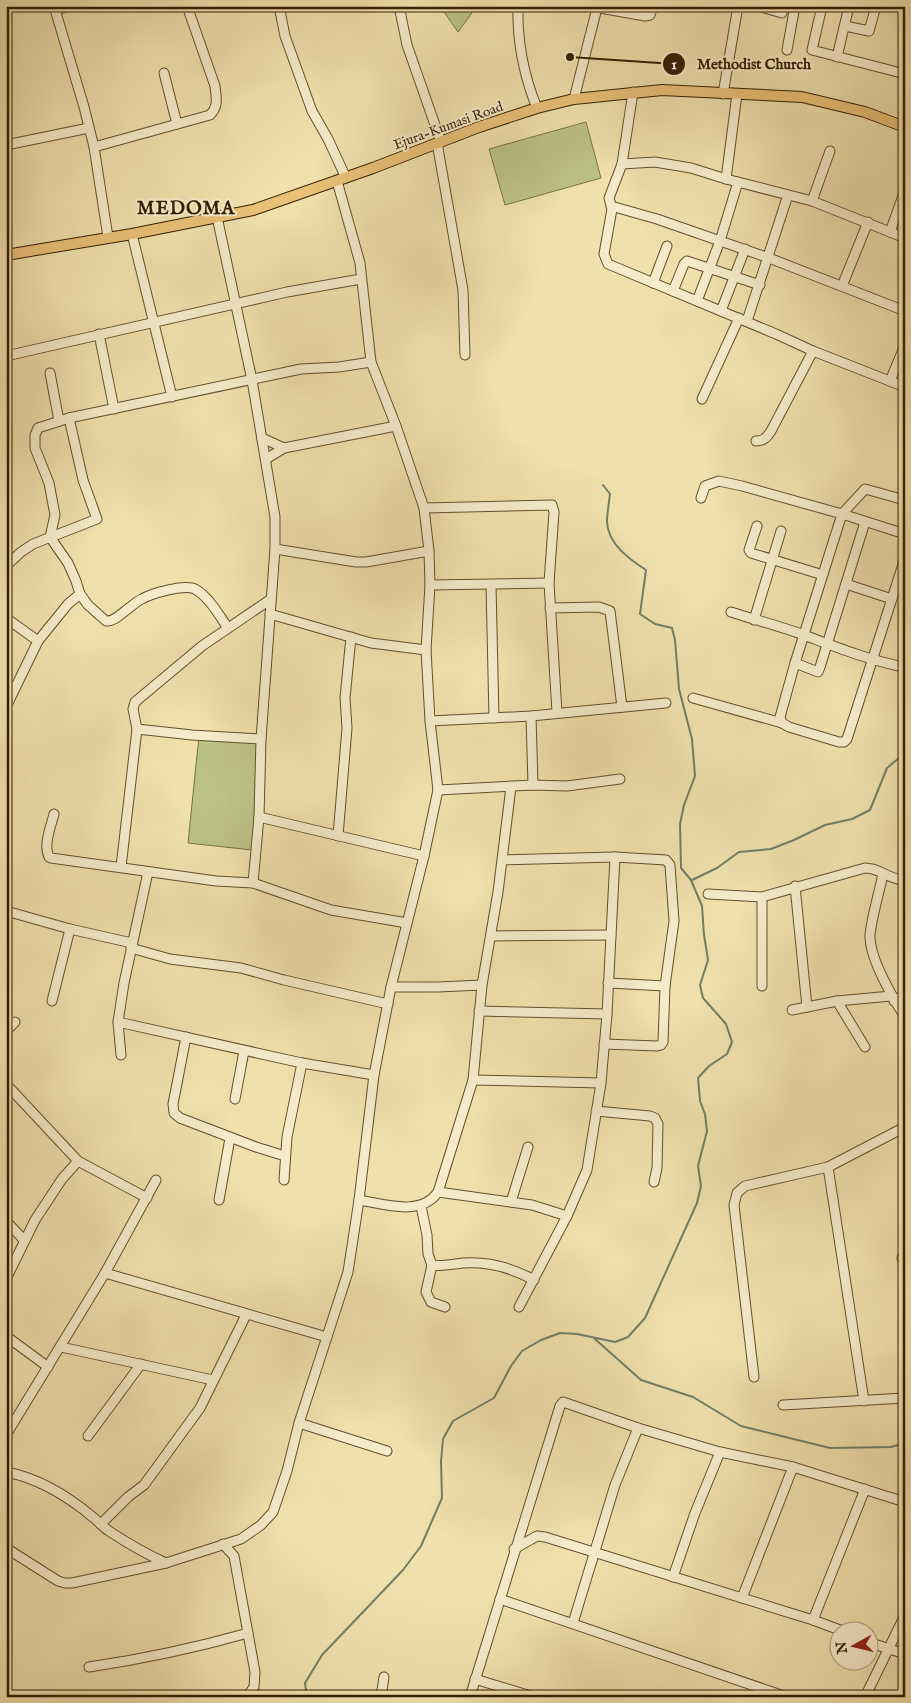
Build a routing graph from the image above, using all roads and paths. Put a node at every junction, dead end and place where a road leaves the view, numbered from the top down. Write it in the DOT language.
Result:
graph roads {
  1 [pos="69,6"];
  2 [pos="187,6"];
  3 [pos="279,6"];
  4 [pos="399,6"];
  5 [pos="518,6"];
  6 [pos="653,6"];
  7 [pos="738,6"];
  8 [pos="758,6"];
  9 [pos="795,6"];
  10 [pos="822,6"];
  11 [pos="849,6"];
  12 [pos="876,6"];
  13 [pos="593,7"];
  14 [pos="55,8"];
  15 [pos="782,13"];
  16 [pos="845,26"];
  17 [pos="786,50"];
  18 [pos="837,57"];
  19 [pos="164,73"];
  20 [pos="905,74"];
  21 [pos="633,92"];
  22 [pos="723,94"];
  23 [pos="736,94"];
  24 [pos="574,99"];
  25 [pos="536,108"];
  26 [pos="177,124"];
  27 [pos="905,127"];
  28 [pos="89,128"];
  29 [pos="439,143"];
  30 [pos="6,145"];
  31 [pos="94,147"];
  32 [pos="830,151"];
  33 [pos="622,164"];
  34 [pos="342,179"];
  35 [pos="726,179"];
  36 [pos="738,182"];
  37 [pos="905,190"];
  38 [pos="788,196"];
  39 [pos="812,201"];
  40 [pos="611,206"];
  41 [pos="217,217"];
  42 [pos="868,222"];
  43 [pos="890,232"];
  44 [pos="132,234"];
  45 [pos="108,237"];
  46 [pos="905,238"];
  47 [pos="720,241"];
  48 [pos="667,246"];
  49 [pos="745,249"];
  50 [pos="6,255"];
  51 [pos="769,258"];
  52 [pos="710,268"];
  53 [pos="734,276"];
  54 [pos="361,279"];
  55 [pos="653,283"];
  56 [pos="760,285"];
  57 [pos="842,286"];
  58 [pos="673,291"];
  59 [pos="697,301"];
  60 [pos="236,304"];
  61 [pos="721,311"];
  62 [pos="905,311"];
  63 [pos="743,320"];
  64 [pos="153,324"];
  65 [pos="99,334"];
  66 [pos="905,345"];
  67 [pos="813,351"];
  68 [pos="465,355"];
  69 [pos="6,356"];
  70 [pos="371,362"];
  71 [pos="50,373"];
  72 [pos="252,380"];
  73 [pos="890,380"];
  74 [pos="905,387"];
  75 [pos="172,397"];
  76 [pos="702,399"];
  77 [pos="114,409"];
  78 [pos="69,418"];
  79 [pos="59,421"];
  80 [pos="396,426"];
  81 [pos="262,438"];
  82 [pos="756,441"];
  83 [pos="284,448"];
  84 [pos="266,459"];
  85 [pos="701,498"];
  86 [pos="905,500"];
  87 [pos="424,508"];
  88 [pos="842,514"];
  89 [pos="865,522"];
  90 [pos="757,526"];
  91 [pos="781,531"];
  92 [pos="905,534"];
  93 [pos="50,538"];
  94 [pos="275,549"];
  95 [pos="429,551"];
  96 [pos="905,558"];
  97 [pos="772,560"];
  98 [pos="6,566"];
  99 [pos="822,575"];
  100 [pos="549,583"];
  101 [pos="846,584"];
  102 [pos="430,585"];
  103 [pos="491,585"];
  104 [pos="80,594"];
  105 [pos="271,599"];
  106 [pos="892,599"];
  107 [pos="550,608"];
  108 [pos="731,612"];
  109 [pos="270,614"];
  110 [pos="6,618"];
  111 [pos="754,620"];
  112 [pos="228,628"];
  113 [pos="804,635"];
  114 [pos="351,637"];
  115 [pos="38,641"];
  116 [pos="827,645"];
  117 [pos="426,650"];
  118 [pos="872,660"];
  119 [pos="795,663"];
  120 [pos="899,666"];
  121 [pos="693,698"];
  122 [pos="666,703"];
  123 [pos="622,706"];
  124 [pos="6,707"];
  125 [pos="558,712"];
  126 [pos="531,716"];
  127 [pos="494,718"];
  128 [pos="430,721"];
  129 [pos="782,723"];
  130 [pos="137,729"];
  131 [pos="261,739"];
  132 [pos="620,779"];
  133 [pos="533,785"];
  134 [pos="511,786"];
  135 [pos="438,790"];
  136 [pos="54,814"];
  137 [pos="259,817"];
  138 [pos="338,836"];
  139 [pos="424,856"];
  140 [pos="616,857"];
  141 [pos="503,860"];
  142 [pos="121,867"];
  143 [pos="148,872"];
  144 [pos="883,874"];
  145 [pos="905,880"];
  146 [pos="253,883"];
  147 [pos="795,886"];
  148 [pos="708,894"];
  149 [pos="762,896"];
  150 [pos="6,911"];
  151 [pos="407,923"];
  152 [pos="70,929"];
  153 [pos="611,935"];
  154 [pos="492,936"];
  155 [pos="132,945"];
  156 [pos="608,983"];
  157 [pos="482,985"];
  158 [pos="665,986"];
  159 [pos="762,986"];
  160 [pos="391,987"];
  161 [pos="905,996"];
  162 [pos="893,998"];
  163 [pos="52,1001"];
  164 [pos="837,1001"];
  165 [pos="388,1004"];
  166 [pos="807,1007"];
  167 [pos="792,1010"];
  168 [pos="479,1011"];
  169 [pos="607,1014"];
  170 [pos="905,1017"];
  171 [pos="15,1022"];
  172 [pos="118,1022"];
  173 [pos="6,1031"];
  174 [pos="186,1037"];
  175 [pos="604,1044"];
  176 [pos="865,1047"];
  177 [pos="244,1051"];
  178 [pos="121,1055"];
  179 [pos="302,1063"];
  180 [pos="374,1075"];
  181 [pos="473,1080"];
  182 [pos="601,1083"];
  183 [pos="6,1084"];
  184 [pos="235,1099"];
  185 [pos="596,1111"];
  186 [pos="905,1127"];
  187 [pos="230,1138"];
  188 [pos="528,1147"];
  189 [pos="285,1156"];
  190 [pos="78,1161"];
  191 [pos="828,1167"];
  192 [pos="156,1180"];
  193 [pos="284,1180"];
  194 [pos="654,1182"];
  195 [pos="438,1192"];
  196 [pos="147,1198"];
  197 [pos="219,1200"];
  198 [pos="359,1200"];
  199 [pos="512,1202"];
  200 [pos="421,1206"];
  201 [pos="567,1216"];
  202 [pos="6,1220"];
  203 [pos="24,1240"];
  204 [pos="432,1265"];
  205 [pos="105,1272"];
  206 [pos="6,1279"];
  207 [pos="534,1280"];
  208 [pos="445,1307"];
  209 [pos="520,1307"];
  210 [pos="246,1315"];
  211 [pos="6,1336"];
  212 [pos="327,1337"];
  213 [pos="61,1347"];
  214 [pos="141,1364"];
  215 [pos="48,1367"];
  216 [pos="754,1377"];
  217 [pos="213,1380"];
  218 [pos="905,1398"];
  219 [pos="864,1401"];
  220 [pos="783,1405"];
  221 [pos="299,1423"];
  222 [pos="638,1428"];
  223 [pos="6,1435"];
  224 [pos="88,1436"];
  225 [pos="387,1451"];
  226 [pos="720,1452"];
  227 [pos="793,1467"];
  228 [pos="6,1472"];
  229 [pos="865,1489"];
  230 [pos="905,1502"];
  231 [pos="101,1524"];
  232 [pos="223,1544"];
  233 [pos="6,1548"];
  234 [pos="514,1549"];
  235 [pos="594,1553"];
  236 [pos="166,1563"];
  237 [pos="673,1577"];
  238 [pos="742,1598"];
  239 [pos="500,1599"];
  240 [pos="905,1615"];
  241 [pos="813,1620"];
  242 [pos="573,1623"];
  243 [pos="828,1626"];
  244 [pos="248,1633"];
  245 [pos="878,1646"];
  246 [pos="888,1649"];
  247 [pos="905,1654"];
  248 [pos="89,1666"];
  249 [pos="384,1677"];
  250 [pos="475,1679"];
  251 [pos="247,1697"];
  252 [pos="381,1697"];
  253 [pos="470,1697"];
  254 [pos="534,1697"];
  255 [pos="787,1697"];
  256 [pos="865,1697"];
  1 -- 14 [label="street"];
  2 -- 26 [label="street"];
  3 -- 34 [label="street"];
  4 -- 29 [label="street"];
  5 -- 25 [label="street"];
  6 -- 13 [label="street"];
  7 -- 22 [label="street"];
  8 -- 15 [label="street"];
  9 -- 17 [label="street"];
  10 -- 18 [label="street"];
  11 -- 16 [label="street"];
  12 -- 16 [label="street"];
  13 -- 24 [label="street"];
  14 -- 28 [label="street"];
  16 -- 18 [label="street"];
  18 -- 20 [label="street"];
  19 -- 26 [label="street"];
  21 -- 22 [label="main road, Ejura-Kumasi Road"];
  21 -- 24 [label="main road, Ejura-Kumasi Road"];
  21 -- 33 [label="street"];
  22 -- 23 [label="main road, Ejura-Kumasi Road"];
  23 -- 27 [label="main road, Ejura-Kumasi Road"];
  23 -- 35 [label="street"];
  24 -- 25 [label="main road, Ejura-Kumasi Road"];
  25 -- 29 [label="main road, Ejura-Kumasi Road"];
  26 -- 31 [label="street"];
  28 -- 30 [label="street"];
  28 -- 31 [label="street"];
  29 -- 34 [label="main road, Ejura-Kumasi Road"];
  29 -- 68 [label="street"];
  31 -- 45 [label="street"];
  32 -- 39 [label="street"];
  33 -- 35 [label="street"];
  33 -- 40 [label="street"];
  34 -- 41 [label="main road, Ejura-Kumasi Road"];
  34 -- 54 [label="street"];
  35 -- 36 [label="street"];
  36 -- 38 [label="street"];
  36 -- 47 [label="street"];
  37 -- 43 [label="street"];
  38 -- 39 [label="street"];
  38 -- 51 [label="street"];
  39 -- 42 [label="street"];
  40 -- 47 [label="street"];
  40 -- 55 [label="street"];
  41 -- 44 [label="main road, Ejura-Kumasi Road"];
  41 -- 60 [label="street"];
  42 -- 43 [label="street"];
  42 -- 57 [label="street"];
  43 -- 46 [label="street"];
  44 -- 45 [label="main road, Ejura-Kumasi Road"];
  44 -- 64 [label="street"];
  45 -- 50 [label="main road, Ejura-Kumasi Road"];
  47 -- 49 [label="street"];
  47 -- 52 [label="street"];
  48 -- 55 [label="street"];
  49 -- 51 [label="street"];
  49 -- 53 [label="street"];
  51 -- 56 [label="street"];
  51 -- 57 [label="street"];
  52 -- 53 [label="street"];
  52 -- 58 [label="street"];
  52 -- 59 [label="street"];
  53 -- 56 [label="street"];
  53 -- 61 [label="street"];
  54 -- 60 [label="street"];
  54 -- 70 [label="street"];
  55 -- 58 [label="street"];
  56 -- 63 [label="street"];
  57 -- 62 [label="street"];
  58 -- 59 [label="street"];
  59 -- 61 [label="street"];
  60 -- 64 [label="street"];
  60 -- 72 [label="street"];
  61 -- 63 [label="street"];
  63 -- 67 [label="street"];
  63 -- 76 [label="street"];
  64 -- 65 [label="street"];
  64 -- 75 [label="street"];
  65 -- 69 [label="street"];
  65 -- 77 [label="street"];
  66 -- 73 [label="street"];
  67 -- 73 [label="street"];
  67 -- 82 [label="street"];
  70 -- 72 [label="street"];
  70 -- 80 [label="street"];
  71 -- 79 [label="street"];
  72 -- 75 [label="street"];
  72 -- 81 [label="street"];
  73 -- 74 [label="street"];
  75 -- 77 [label="street"];
  77 -- 78 [label="street"];
  78 -- 79 [label="street"];
  78 -- 93 [label="street"];
  79 -- 93 [label="street"];
  80 -- 83 [label="street"];
  80 -- 87 [label="street"];
  81 -- 83 [label="street"];
  81 -- 84 [label="street"];
  83 -- 84 [label="street"];
  84 -- 94 [label="street"];
  85 -- 88 [label="street"];
  86 -- 88 [label="street"];
  87 -- 95 [label="street"];
  87 -- 100 [label="street"];
  88 -- 89 [label="street"];
  88 -- 99 [label="street"];
  89 -- 92 [label="street"];
  89 -- 101 [label="street"];
  90 -- 97 [label="street"];
  91 -- 97 [label="street"];
  93 -- 98 [label="street"];
  93 -- 104 [label="street"];
  94 -- 95 [label="street"];
  94 -- 105 [label="street"];
  95 -- 102 [label="street"];
  96 -- 106 [label="street"];
  97 -- 99 [label="street"];
  97 -- 111 [label="street"];
  99 -- 113 [label="street"];
  100 -- 103 [label="street"];
  100 -- 107 [label="street"];
  101 -- 106 [label="street"];
  101 -- 116 [label="street"];
  102 -- 103 [label="street"];
  102 -- 117 [label="street"];
  103 -- 127 [label="street"];
  104 -- 112 [label="street"];
  104 -- 115 [label="street"];
  105 -- 109 [label="street"];
  105 -- 112 [label="street"];
  106 -- 118 [label="street"];
  107 -- 123 [label="street"];
  107 -- 125 [label="street"];
  108 -- 111 [label="street"];
  109 -- 114 [label="street"];
  109 -- 131 [label="street"];
  110 -- 115 [label="street"];
  111 -- 113 [label="street"];
  112 -- 130 [label="street"];
  113 -- 116 [label="street"];
  113 -- 119 [label="street"];
  114 -- 117 [label="street"];
  114 -- 138 [label="street"];
  115 -- 124 [label="street"];
  116 -- 118 [label="street"];
  116 -- 119 [label="street"];
  117 -- 128 [label="street"];
  118 -- 120 [label="street"];
  118 -- 129 [label="street"];
  119 -- 129 [label="street"];
  121 -- 129 [label="street"];
  122 -- 123 [label="street"];
  123 -- 125 [label="street"];
  125 -- 126 [label="street"];
  126 -- 127 [label="street"];
  126 -- 133 [label="street"];
  127 -- 128 [label="street"];
  128 -- 135 [label="street"];
  130 -- 131 [label="street"];
  130 -- 142 [label="street"];
  131 -- 137 [label="street"];
  132 -- 133 [label="street"];
  133 -- 134 [label="street"];
  134 -- 135 [label="street"];
  134 -- 141 [label="street"];
  135 -- 139 [label="street"];
  136 -- 142 [label="street"];
  137 -- 138 [label="street"];
  137 -- 146 [label="street"];
  138 -- 139 [label="street"];
  139 -- 151 [label="street"];
  140 -- 141 [label="street"];
  140 -- 153 [label="street"];
  140 -- 158 [label="street"];
  141 -- 154 [label="street"];
  142 -- 143 [label="street"];
  143 -- 146 [label="street"];
  143 -- 155 [label="street"];
  144 -- 145 [label="street"];
  144 -- 147 [label="street"];
  144 -- 162 [label="street"];
  146 -- 151 [label="street"];
  147 -- 149 [label="street"];
  147 -- 166 [label="street"];
  148 -- 149 [label="street"];
  149 -- 159 [label="street"];
  150 -- 152 [label="street"];
  151 -- 160 [label="street"];
  152 -- 155 [label="street"];
  152 -- 163 [label="street"];
  153 -- 154 [label="street"];
  153 -- 156 [label="street"];
  154 -- 157 [label="street"];
  155 -- 165 [label="street"];
  155 -- 172 [label="street"];
  156 -- 158 [label="street"];
  156 -- 169 [label="street"];
  157 -- 160 [label="street"];
  157 -- 168 [label="street"];
  158 -- 175 [label="street"];
  160 -- 165 [label="street"];
  161 -- 162 [label="street"];
  162 -- 164 [label="street"];
  162 -- 170 [label="street"];
  164 -- 166 [label="street"];
  164 -- 176 [label="street"];
  165 -- 180 [label="street"];
  166 -- 167 [label="street"];
  168 -- 169 [label="street"];
  168 -- 181 [label="street"];
  169 -- 175 [label="street"];
  171 -- 173 [label="street"];
  172 -- 174 [label="street"];
  172 -- 178 [label="street"];
  174 -- 177 [label="street"];
  174 -- 187 [label="street"];
  175 -- 182 [label="street"];
  177 -- 179 [label="street"];
  177 -- 184 [label="street"];
  179 -- 180 [label="street"];
  179 -- 189 [label="street"];
  180 -- 198 [label="street"];
  181 -- 182 [label="street"];
  181 -- 195 [label="street"];
  182 -- 185 [label="street"];
  183 -- 190 [label="street"];
  185 -- 194 [label="street"];
  185 -- 201 [label="street"];
  186 -- 191 [label="street"];
  187 -- 189 [label="street"];
  187 -- 197 [label="street"];
  188 -- 199 [label="street"];
  189 -- 193 [label="street"];
  190 -- 196 [label="street"];
  190 -- 203 [label="street"];
  191 -- 216 [label="street"];
  191 -- 219 [label="street"];
  192 -- 196 [label="street"];
  195 -- 199 [label="street"];
  195 -- 200 [label="street"];
  196 -- 205 [label="street"];
  198 -- 200 [label="street"];
  198 -- 212 [label="street"];
  199 -- 201 [label="street"];
  200 -- 204 [label="street"];
  201 -- 207 [label="street"];
  202 -- 203 [label="street"];
  203 -- 206 [label="street"];
  204 -- 207 [label="street"];
  204 -- 208 [label="street"];
  205 -- 210 [label="street"];
  205 -- 213 [label="street"];
  207 -- 209 [label="street"];
  210 -- 212 [label="street"];
  210 -- 217 [label="street"];
  211 -- 215 [label="street"];
  212 -- 221 [label="street"];
  213 -- 214 [label="street"];
  213 -- 215 [label="street"];
  214 -- 217 [label="street"];
  214 -- 224 [label="street"];
  215 -- 223 [label="street"];
  217 -- 231 [label="street"];
  218 -- 219 [label="street"];
  219 -- 220 [label="street"];
  221 -- 225 [label="street"];
  221 -- 232 [label="street"];
  222 -- 226 [label="street"];
  222 -- 234 [label="street"];
  222 -- 235 [label="street"];
  226 -- 227 [label="street"];
  226 -- 237 [label="street"];
  227 -- 229 [label="street"];
  227 -- 238 [label="street"];
  228 -- 231 [label="street"];
  229 -- 230 [label="street"];
  229 -- 241 [label="street"];
  231 -- 236 [label="street"];
  232 -- 236 [label="street"];
  232 -- 244 [label="street"];
  233 -- 236 [label="street"];
  234 -- 235 [label="street"];
  234 -- 239 [label="street"];
  235 -- 237 [label="street"];
  235 -- 242 [label="street"];
  237 -- 238 [label="street"];
  238 -- 241 [label="street"];
  239 -- 242 [label="street"];
  239 -- 250 [label="street"];
  240 -- 246 [label="street"];
  241 -- 243 [label="street"];
  242 -- 255 [label="street"];
  244 -- 248 [label="street"];
  244 -- 251 [label="street"];
  245 -- 246 [label="street"];
  246 -- 247 [label="street"];
  246 -- 256 [label="street"];
  249 -- 252 [label="street"];
  250 -- 253 [label="street"];
  250 -- 254 [label="street"];
}
